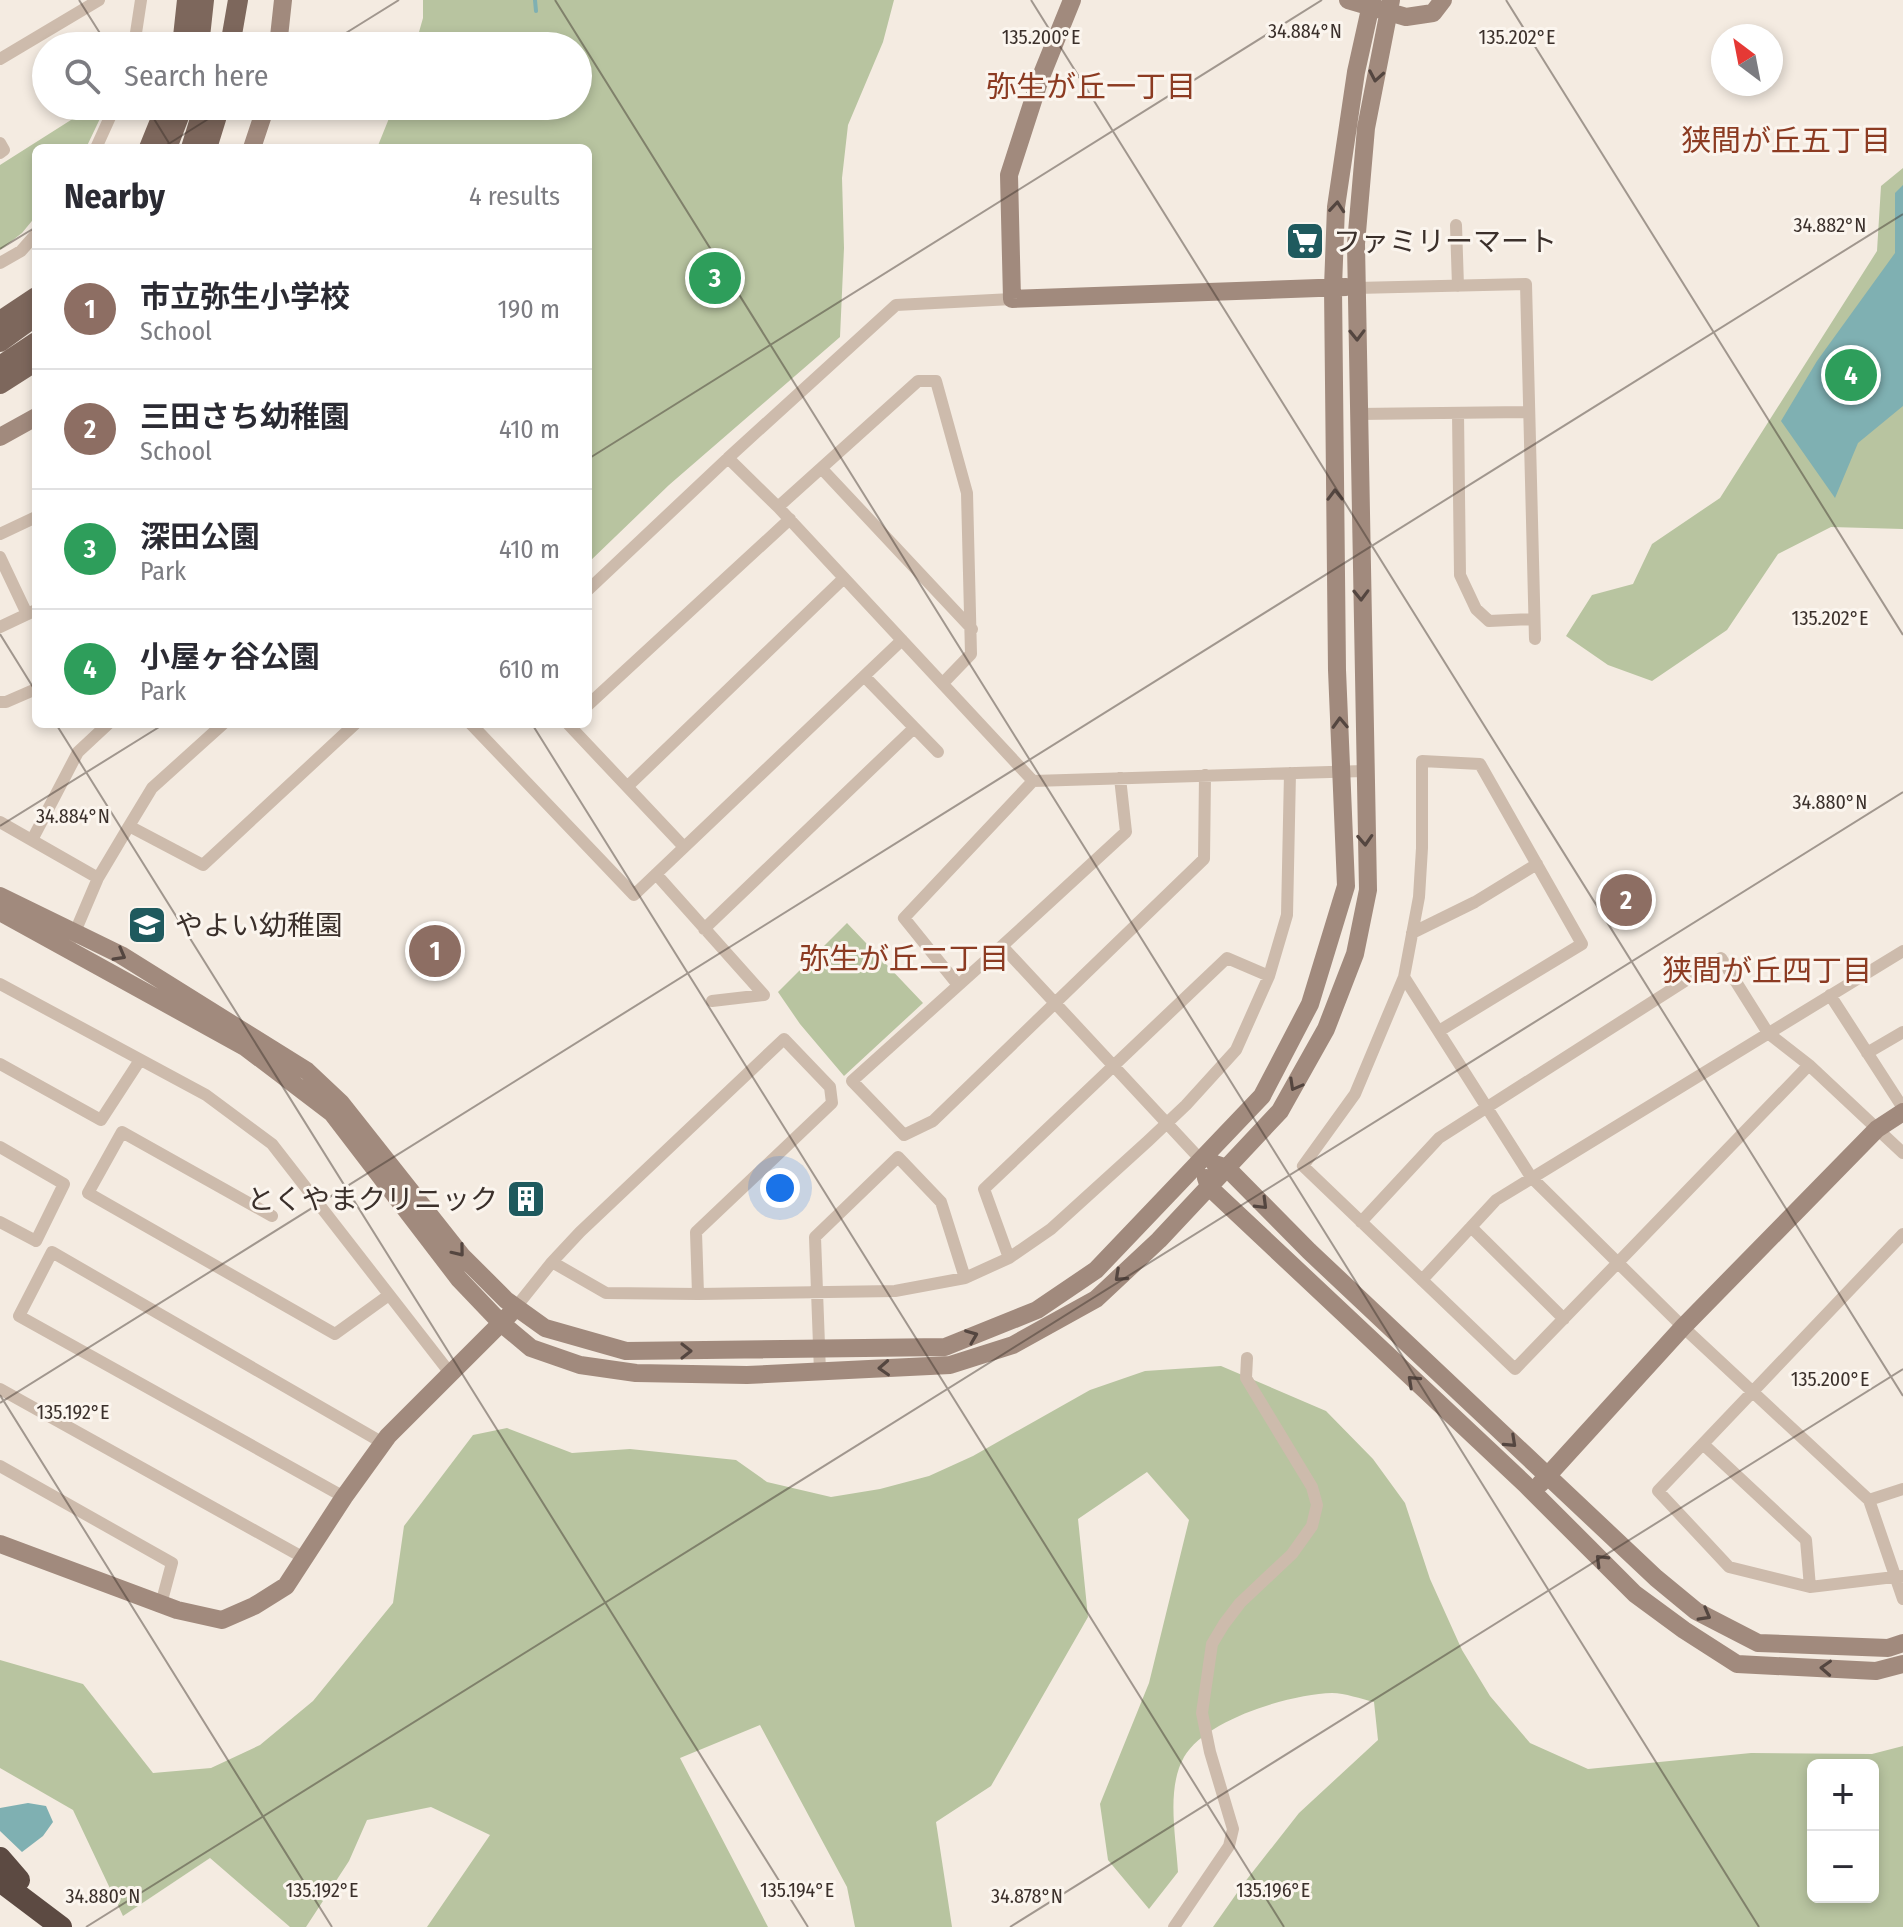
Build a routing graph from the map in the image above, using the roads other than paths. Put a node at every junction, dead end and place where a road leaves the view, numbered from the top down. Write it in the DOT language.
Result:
graph roads {
  1 [pos="99,0"];
  2 [pos="141,0"];
  3 [pos="187,0"];
  4 [pos="204,0"];
  5 [pos="226,0"];
  6 [pos="238,0"];
  7 [pos="283,0"];
  8 [pos="1072,0"];
  9 [pos="1348,0"];
  10 [pos="1443,0"];
  11 [pos="1381,4"];
  12 [pos="45,32"];
  13 [pos="136,32"];
  14 [pos="184,32"];
  15 [pos="201,32"];
  16 [pos="220,32"];
  17 [pos="232,32"];
  18 [pos="280,32"];
  19 [pos="32,40"];
  20 [pos="0,59"];
  21 [pos="109,120"];
  22 [pos="160,120"];
  23 [pos="178,120"];
  24 [pos="200,120"];
  25 [pos="216,120"];
  26 [pos="261,120"];
  27 [pos="0,143"];
  28 [pos="98,144"];
  29 [pos="151,144"];
  30 [pos="169,144"];
  31 [pos="192,144"];
  32 [pos="208,144"];
  33 [pos="253,144"];
  34 [pos="0,153"];
  35 [pos="1456,225"];
  36 [pos="32,239"];
  37 [pos="0,263"];
  38 [pos="1458,286"];
  39 [pos="1333,287"];
  40 [pos="1356,288"];
  41 [pos="1012,299"];
  42 [pos="32,300"];
  43 [pos="32,319"];
  44 [pos="0,321"];
  45 [pos="0,342"];
  46 [pos="32,345"];
  47 [pos="32,364"];
  48 [pos="0,366"];
  49 [pos="0,384"];
  50 [pos="1529,412"];
  51 [pos="1458,413"];
  52 [pos="1358,414"];
  53 [pos="32,419"];
  54 [pos="0,437"];
  55 [pos="728,458"];
  56 [pos="822,469"];
  57 [pos="778,507"];
  58 [pos="32,519"];
  59 [pos="790,519"];
  60 [pos="0,534"];
  61 [pos="0,557"];
  62 [pos="844,578"];
  63 [pos="592,586"];
  64 [pos="32,612"];
  65 [pos="1534,619"];
  66 [pos="0,627"];
  67 [pos="972,629"];
  68 [pos="1535,639"];
  69 [pos="902,640"];
  70 [pos="864,676"];
  71 [pos="944,682"];
  72 [pos="32,691"];
  73 [pos="592,701"];
  74 [pos="3,702"];
  75 [pos="0,715"];
  76 [pos="104,728"];
  77 [pos="219,728"];
  78 [pos="351,728"];
  79 [pos="475,728"];
  80 [pos="572,728"];
  81 [pos="914,728"];
  82 [pos="938,752"];
  83 [pos="1341,766"];
  84 [pos="1364,766"];
  85 [pos="1290,773"];
  86 [pos="1205,775"];
  87 [pos="1120,778"];
  88 [pos="1033,781"];
  89 [pos="628,786"];
  90 [pos="0,822"];
  91 [pos="129,826"];
  92 [pos="32,840"];
  93 [pos="684,847"];
  94 [pos="1537,864"];
  95 [pos="656,874"];
  96 [pos="98,878"];
  97 [pos="0,896"];
  98 [pos="0,912"];
  99 [pos="704,929"];
  100 [pos="1412,933"];
  101 [pos="72,941"];
  102 [pos="1002,946"];
  103 [pos="1903,951"];
  104 [pos="1269,976"];
  105 [pos="1404,977"];
  106 [pos="0,984"];
  107 [pos="958,985"];
  108 [pos="1830,995"];
  109 [pos="712,1001"];
  110 [pos="1054,1002"];
  111 [pos="1439,1031"];
  112 [pos="1903,1032"];
  113 [pos="1768,1033"];
  114 [pos="1867,1053"];
  115 [pos="140,1060"];
  116 [pos="0,1064"];
  117 [pos="1809,1065"];
  118 [pos="1111,1066"];
  119 [pos="1485,1107"];
  120 [pos="1903,1110"];
  121 [pos="1166,1123"];
  122 [pos="1877,1129"];
  123 [pos="0,1147"];
  124 [pos="1903,1153"];
  125 [pos="1201,1160"];
  126 [pos="1227,1168"];
  127 [pos="1531,1177"];
  128 [pos="1209,1187"];
  129 [pos="272,1216"];
  130 [pos="0,1222"];
  131 [pos="1361,1222"];
  132 [pos="1471,1227"];
  133 [pos="1903,1234"];
  134 [pos="1009,1258"];
  135 [pos="552,1262"];
  136 [pos="1618,1264"];
  137 [pos="965,1278"];
  138 [pos="1422,1280"];
  139 [pos="816,1292"];
  140 [pos="698,1294"];
  141 [pos="389,1295"];
  142 [pos="516,1307"];
  143 [pos="1564,1319"];
  144 [pos="501,1323"];
  145 [pos="1683,1327"];
  146 [pos="818,1350"];
  147 [pos="1247,1358"];
  148 [pos="820,1372"];
  149 [pos="450,1373"];
  150 [pos="0,1389"];
  151 [pos="1754,1391"];
  152 [pos="383,1443"];
  153 [pos="1703,1444"];
  154 [pos="0,1466"];
  155 [pos="1547,1475"];
  156 [pos="1903,1489"];
  157 [pos="1533,1492"];
  158 [pos="344,1497"];
  159 [pos="1869,1500"];
  160 [pos="0,1544"];
  161 [pos="304,1558"];
  162 [pos="1900,1577"];
  163 [pos="1810,1587"];
  164 [pos="1903,1599"];
  165 [pos="161,1604"];
  166 [pos="1903,1643"];
  167 [pos="1903,1664"];
  168 [pos="0,1861"];
  169 [pos="10,1880"];
  170 [pos="62,1927"];
  171 [pos="1174,1927"];
  1 -- 12 [label="street"];
  2 -- 13 [label="street"];
  3 -- 14 [label="main road"];
  4 -- 15 [label="main road"];
  5 -- 16 [label="main road"];
  6 -- 17 [label="main road"];
  7 -- 18 [label="street"];
  8 -- 41 [label="street"];
  9 -- 11 [label="street"];
  10 -- 11 [label="street"];
  39 -- 11 [label="street, one-way"];
  11 -- 40 [label="street, one-way"];
  19 -- 20 [label="street"];
  21 -- 28 [label="street"];
  22 -- 29 [label="main road"];
  23 -- 30 [label="main road"];
  24 -- 31 [label="main road"];
  25 -- 32 [label="main road"];
  26 -- 33 [label="street"];
  27 -- 34 [label="street"];
  35 -- 38 [label="street"];
  36 -- 37 [label="street"];
  38 -- 40 [label="street"];
  38 -- 50 [label="street"];
  39 -- 40 [label="street"];
  39 -- 41 [label="street"];
  83 -- 39 [label="street, one-way"];
  40 -- 52 [label="street, one-way"];
  41 -- 55 [label="street"];
  42 -- 44 [label="main road"];
  43 -- 45 [label="main road"];
  46 -- 48 [label="main road"];
  47 -- 49 [label="main road"];
  50 -- 51 [label="street"];
  50 -- 65 [label="street"];
  51 -- 52 [label="street"];
  51 -- 65 [label="street"];
  52 -- 84 [label="street, one-way"];
  53 -- 54 [label="street"];
  55 -- 57 [label="street"];
  55 -- 63 [label="street"];
  56 -- 57 [label="street"];
  56 -- 67 [label="street"];
  56 -- 67 [label="street"];
  57 -- 59 [label="street"];
  58 -- 60 [label="street"];
  59 -- 62 [label="street"];
  59 -- 73 [label="street"];
  61 -- 64 [label="street"];
  62 -- 69 [label="street"];
  62 -- 89 [label="street"];
  64 -- 66 [label="street"];
  65 -- 68 [label="street"];
  67 -- 71 [label="street"];
  69 -- 70 [label="street"];
  69 -- 71 [label="street"];
  70 -- 81 [label="street"];
  70 -- 93 [label="street"];
  71 -- 88 [label="street"];
  72 -- 74 [label="street"];
  74 -- 75 [label="street"];
  76 -- 92 [label="street"];
  77 -- 91 [label="street"];
  78 -- 91 [label="street"];
  79 -- 95 [label="street"];
  80 -- 89 [label="street"];
  81 -- 82 [label="street"];
  81 -- 99 [label="street"];
  83 -- 84 [label="street"];
  83 -- 85 [label="street"];
  83 -- 125 [label="street"];
  84 -- 126 [label="street, one-way"];
  85 -- 86 [label="street"];
  85 -- 104 [label="street"];
  86 -- 87 [label="street"];
  86 -- 110 [label="street"];
  87 -- 88 [label="street"];
  87 -- 102 [label="street"];
  88 -- 107 [label="street"];
  89 -- 93 [label="street"];
  90 -- 92 [label="street"];
  91 -- 96 [label="street"];
  92 -- 96 [label="street"];
  93 -- 95 [label="street"];
  94 -- 100 [label="street"];
  94 -- 100 [label="street"];
  94 -- 111 [label="street"];
  95 -- 99 [label="street"];
  96 -- 101 [label="street"];
  97 -- 101 [label="street"];
  98 -- 101 [label="street"];
  99 -- 109 [label="street"];
  100 -- 105 [label="street"];
  101 -- 142 [label="street, one-way"];
  101 -- 144 [label="street"];
  102 -- 107 [label="street"];
  102 -- 110 [label="street"];
  103 -- 108 [label="street"];
  104 -- 118 [label="street"];
  104 -- 121 [label="street"];
  105 -- 111 [label="street"];
  105 -- 131 [label="street"];
  106 -- 115 [label="street"];
  107 -- 110 [label="street"];
  108 -- 113 [label="street"];
  108 -- 114 [label="street"];
  110 -- 118 [label="street"];
  111 -- 119 [label="street"];
  112 -- 114 [label="street"];
  113 -- 117 [label="street"];
  113 -- 119 [label="street"];
  113 -- 127 [label="street"];
  114 -- 120 [label="street"];
  115 -- 116 [label="street"];
  115 -- 141 [label="street"];
  117 -- 122 [label="street"];
  117 -- 136 [label="street"];
  118 -- 121 [label="street"];
  118 -- 134 [label="street"];
  119 -- 127 [label="street"];
  119 -- 131 [label="street"];
  120 -- 122 [label="street"];
  121 -- 125 [label="street"];
  121 -- 134 [label="street"];
  122 -- 124 [label="street"];
  122 -- 145 [label="street"];
  123 -- 130 [label="street"];
  125 -- 126 [label="street"];
  125 -- 128 [label="street"];
  146 -- 125 [label="street, one-way"];
  126 -- 128 [label="street"];
  126 -- 155 [label="street, one-way"];
  127 -- 132 [label="street"];
  127 -- 136 [label="street"];
  128 -- 148 [label="street, one-way"];
  157 -- 128 [label="street, one-way"];
  129 -- 141 [label="street"];
  131 -- 138 [label="street"];
  132 -- 138 [label="street"];
  132 -- 143 [label="street"];
  133 -- 151 [label="street"];
  134 -- 137 [label="street"];
  135 -- 140 [label="street"];
  135 -- 140 [label="street"];
  135 -- 142 [label="street"];
  136 -- 143 [label="street"];
  136 -- 145 [label="street"];
  137 -- 139 [label="street"];
  137 -- 139 [label="street"];
  138 -- 143 [label="street"];
  139 -- 140 [label="street"];
  139 -- 146 [label="street"];
  141 -- 149 [label="street"];
  142 -- 144 [label="street"];
  142 -- 146 [label="street, one-way"];
  144 -- 148 [label="street"];
  144 -- 149 [label="street"];
  145 -- 151 [label="street"];
  145 -- 155 [label="street"];
  146 -- 148 [label="street"];
  147 -- 171 [label="street"];
  149 -- 152 [label="street"];
  150 -- 161 [label="street"];
  151 -- 153 [label="street"];
  151 -- 159 [label="street"];
  152 -- 158 [label="street"];
  152 -- 158 [label="street"];
  153 -- 163 [label="street"];
  153 -- 163 [label="street"];
  154 -- 165 [label="street"];
  155 -- 157 [label="street"];
  155 -- 166 [label="street, one-way"];
  156 -- 159 [label="street"];
  167 -- 157 [label="street, one-way"];
  158 -- 161 [label="street"];
  159 -- 162 [label="street"];
  160 -- 165 [label="street"];
  161 -- 165 [label="street"];
  162 -- 163 [label="street"];
  162 -- 164 [label="street"];
  168 -- 169 [label="highway"];
  169 -- 170 [label="highway"];
}
